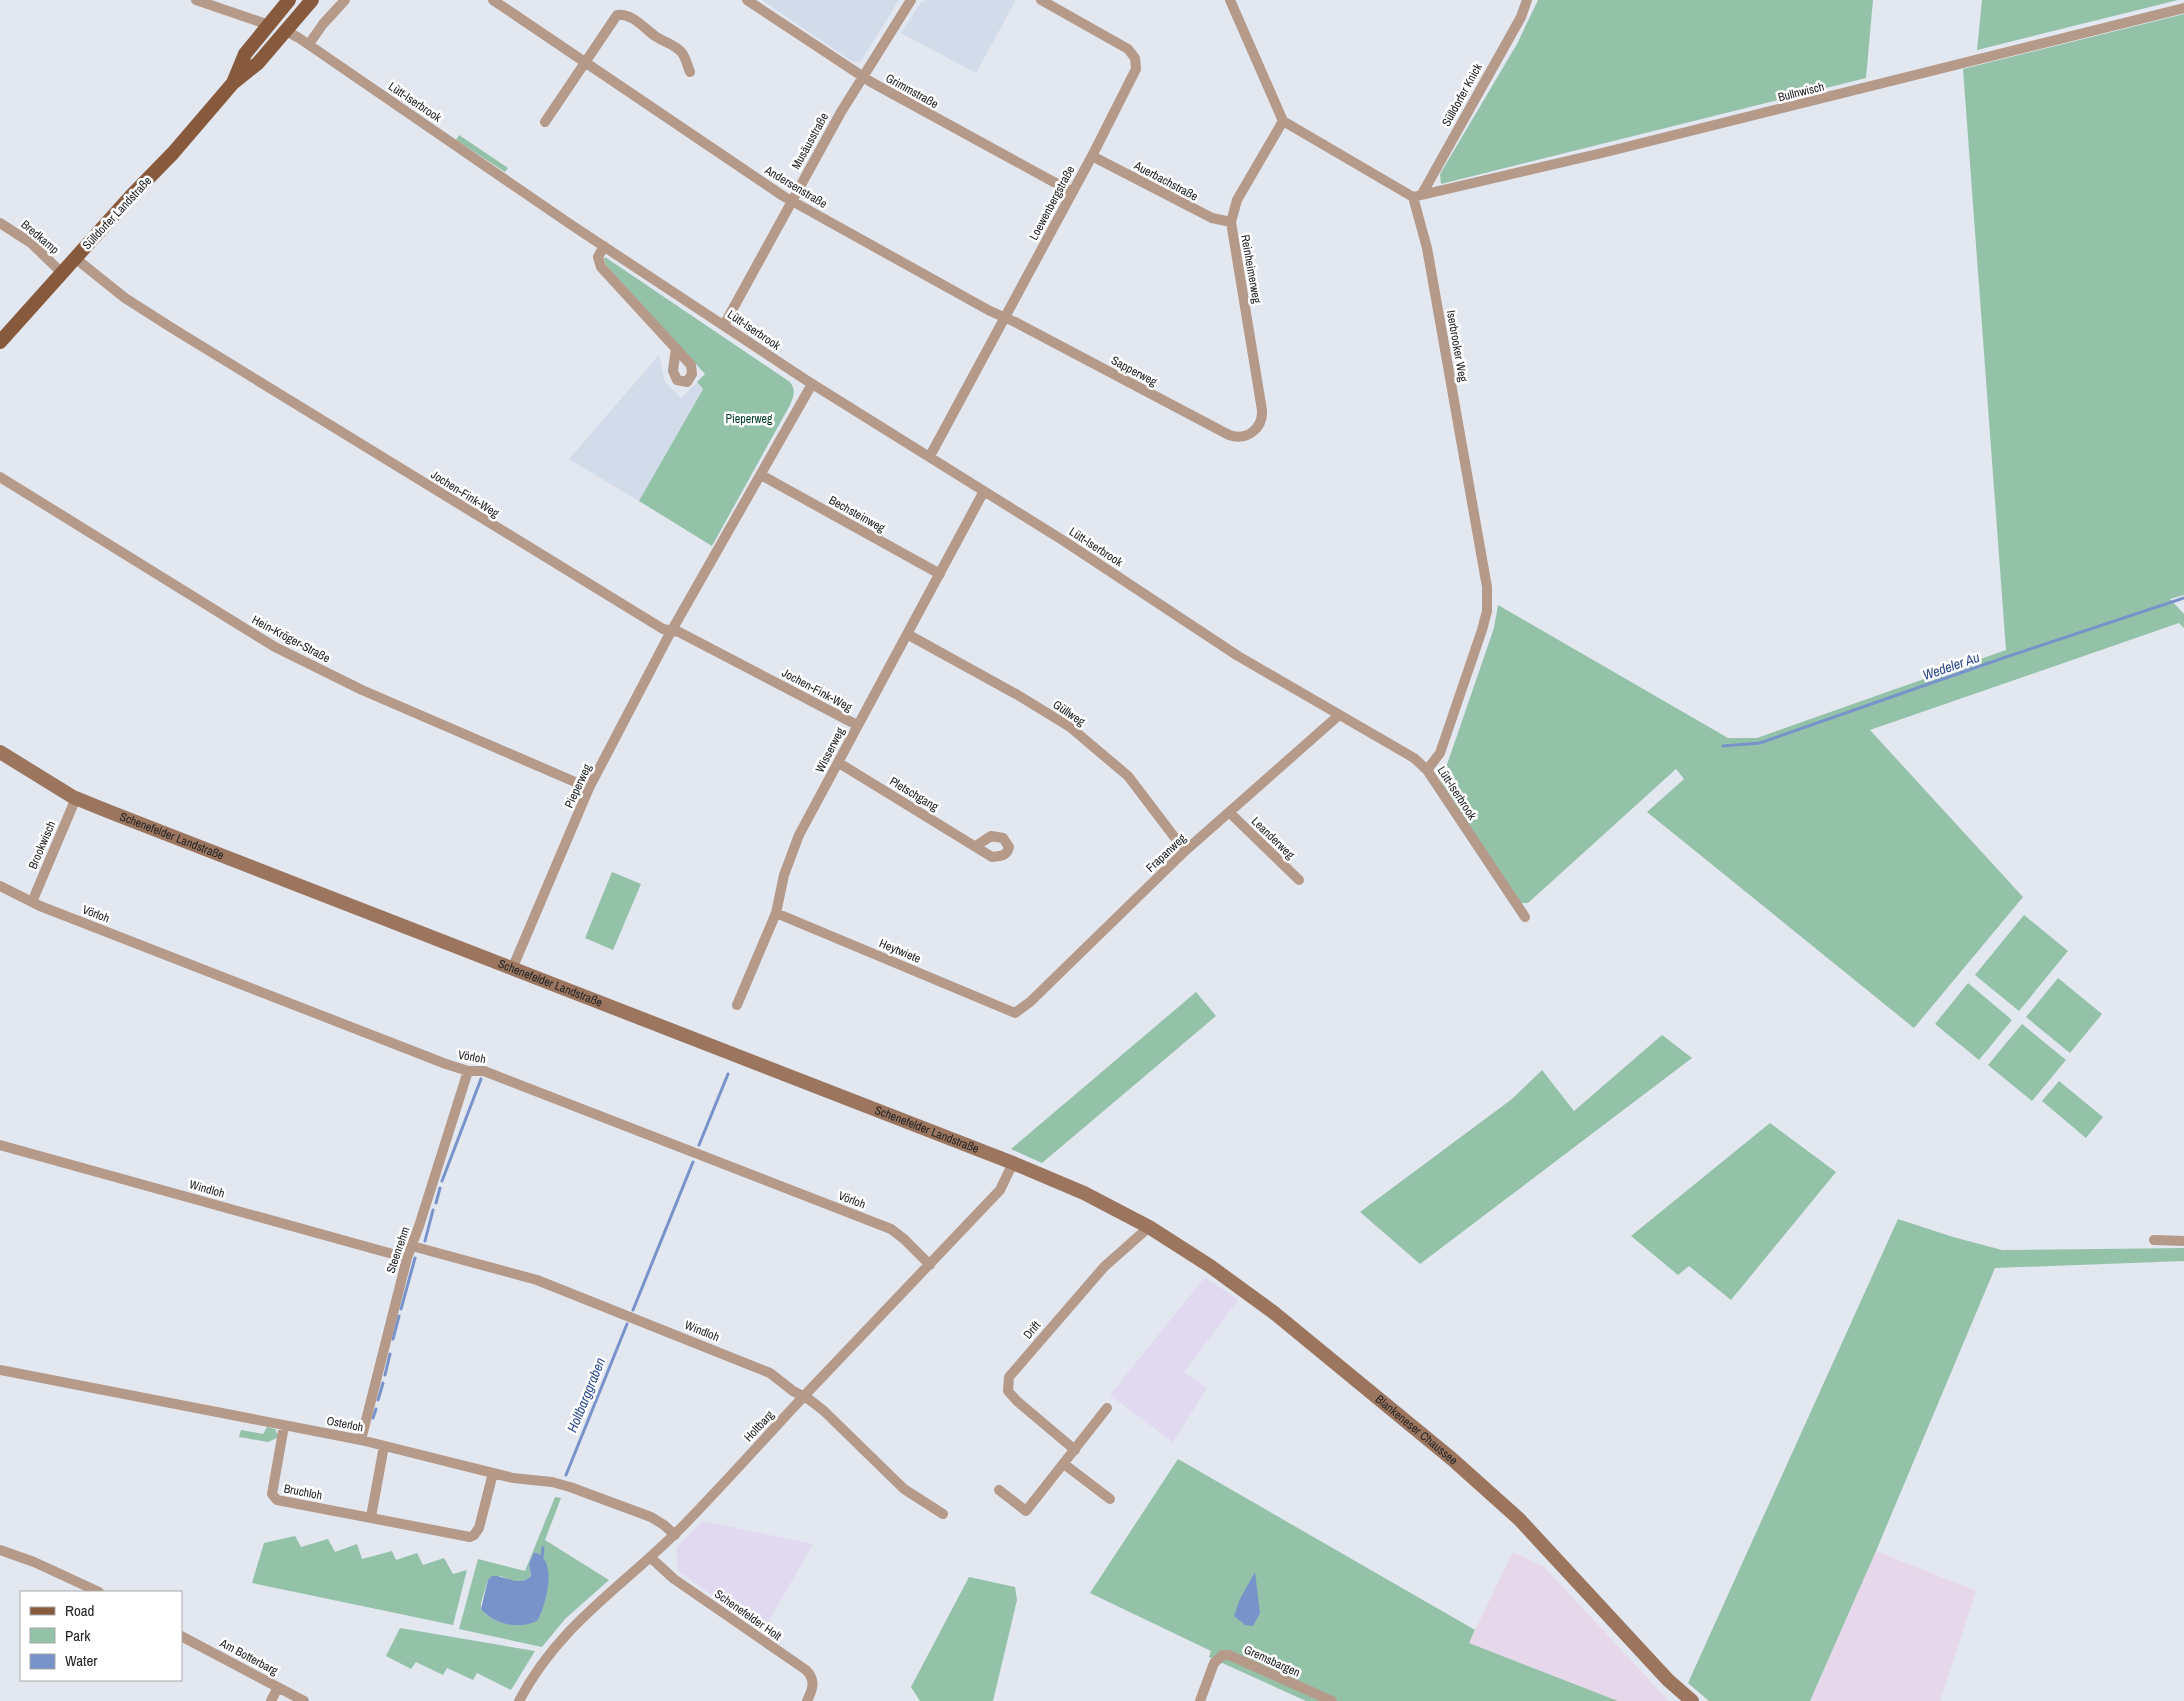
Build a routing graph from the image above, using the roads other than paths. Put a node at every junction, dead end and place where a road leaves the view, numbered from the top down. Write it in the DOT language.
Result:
graph roads {
  1 [pos="196,0"];
  2 [pos="290,0"];
  3 [pos="312,0"];
  4 [pos="345,0"];
  5 [pos="493,0"];
  6 [pos="746,0"];
  7 [pos="911,0"];
  8 [pos="1041,0"];
  9 [pos="1230,0"];
  10 [pos="1527,0"];
  11 [pos="2184,8"];
  12 [pos="269,25"];
  13 [pos="286,31"];
  14 [pos="308,44"];
  15 [pos="584,62"];
  16 [pos="690,72"];
  17 [pos="862,77"];
  18 [pos="233,83"];
  19 [pos="1283,121"];
  20 [pos="545,122"];
  21 [pos="1092,156"];
  22 [pos="1072,192"];
  23 [pos="1418,195"];
  24 [pos="791,201"];
  25 [pos="1231,222"];
  26 [pos="0,223"];
  27 [pos="604,246"];
  28 [pos="75,258"];
  29 [pos="62,272"];
  30 [pos="1005,317"];
  31 [pos="724,325"];
  32 [pos="0,342"];
  33 [pos="676,348"];
  34 [pos="812,384"];
  35 [pos="1253,432"];
  36 [pos="930,456"];
  37 [pos="761,475"];
  38 [pos="0,477"];
  39 [pos="984,492"];
  40 [pos="940,574"];
  41 [pos="672,630"];
  42 [pos="907,634"];
  43 [pos="1338,716"];
  44 [pos="857,725"];
  45 [pos="0,752"];
  46 [pos="839,763"];
  47 [pos="1427,770"];
  48 [pos="589,788"];
  49 [pos="76,798"];
  50 [pos="1230,813"];
  51 [pos="976,846"];
  52 [pos="1186,851"];
  53 [pos="1299,880"];
  54 [pos="0,886"];
  55 [pos="32,902"];
  56 [pos="776,913"];
  57 [pos="1525,918"];
  58 [pos="512,969"];
  59 [pos="737,1005"];
  60 [pos="1015,1013"];
  61 [pos="468,1071"];
  62 [pos="0,1145"];
  63 [pos="1013,1163"];
  64 [pos="1105,1204"];
  65 [pos="1149,1227"];
  66 [pos="2154,1240"];
  67 [pos="2184,1241"];
  68 [pos="412,1246"];
  69 [pos="407,1258"];
  70 [pos="930,1265"];
  71 [pos="0,1370"];
  72 [pos="803,1397"];
  73 [pos="1108,1408"];
  74 [pos="284,1426"];
  75 [pos="362,1440"];
  76 [pos="384,1446"];
  77 [pos="1075,1450"];
  78 [pos="1064,1464"];
  79 [pos="493,1473"];
  80 [pos="999,1490"];
  81 [pos="1110,1499"];
  82 [pos="943,1514"];
  83 [pos="371,1517"];
  84 [pos="675,1535"];
  85 [pos="0,1550"];
  86 [pos="650,1557"];
  87 [pos="97,1591"];
  88 [pos="182,1637"];
  89 [pos="278,1687"];
  90 [pos="271,1701"];
  91 [pos="304,1701"];
  92 [pos="519,1701"];
  93 [pos="807,1701"];
  94 [pos="1200,1701"];
  95 [pos="1332,1701"];
  96 [pos="1692,1701"];
  1 -- 12 [label="street"];
  2 -- 12 [label="main road, Sülldorfer Landstraße"];
  3 -- 13 [label="main road, Sülldorfer Landstraße"];
  4 -- 14 [label="street"];
  5 -- 15 [label="street, Andersenstraße"];
  6 -- 17 [label="street, Grimmstraße"];
  7 -- 17 [label="street, Musäusstraße"];
  8 -- 21 [label="street, Loewenbergstraße"];
  9 -- 19 [label="street"];
  10 -- 23 [label="street, Sülldorfer Knick"];
  11 -- 23 [label="street, Bullnwisch"];
  12 -- 18 [label="main road, Sülldorfer Landstraße"];
  13 -- 14 [label="street, Lütt-Iserbrook"];
  13 -- 18 [label="main road, Sülldorfer Landstraße"];
  14 -- 27 [label="street, Lütt-Iserbrook"];
  15 -- 16 [label="street"];
  15 -- 20 [label="street"];
  15 -- 24 [label="street, Andersenstraße"];
  17 -- 22 [label="street, Grimmstraße"];
  17 -- 24 [label="street, Musäusstraße"];
  18 -- 28 [label="main road, Sülldorfer Landstraße"];
  19 -- 23 [label="street"];
  19 -- 25 [label="street, Reinheimerweg"];
  21 -- 22 [label="street, Loewenbergstraße"];
  21 -- 25 [label="street, Auerbachstraße"];
  22 -- 30 [label="street, Loewenbergstraße"];
  23 -- 47 [label="street, Iserbrooker Weg"];
  24 -- 30 [label="street, Andersenstraße"];
  24 -- 31 [label="street, Musäusstraße"];
  25 -- 35 [label="street, Reinheimerweg"];
  26 -- 29 [label="street, Bredkamp"];
  27 -- 31 [label="street, Lütt-Iserbrook"];
  27 -- 33 [label="street"];
  28 -- 29 [label="main road, Sülldorfer Landstraße"];
  28 -- 41 [label="street, Jochen-Fink-Weg"];
  29 -- 32 [label="main road, Sülldorfer Landstraße"];
  30 -- 35 [label="street, Sapperweg"];
  30 -- 36 [label="street, Loewenbergstraße"];
  31 -- 34 [label="street, Lütt-Iserbrook"];
  34 -- 36 [label="street, Lütt-Iserbrook"];
  34 -- 37 [label="street, Pieperweg"];
  36 -- 39 [label="street, Lütt-Iserbrook"];
  37 -- 40 [label="street, Bechsteinweg"];
  37 -- 41 [label="street, Pieperweg"];
  38 -- 48 [label="street, Hein-Kröger-Straße"];
  39 -- 40 [label="street, Wisserweg"];
  39 -- 43 [label="street, Lütt-Iserbrook"];
  40 -- 42 [label="street, Wisserweg"];
  41 -- 44 [label="street, Jochen-Fink-Weg"];
  41 -- 48 [label="street, Pieperweg"];
  42 -- 44 [label="street, Wisserweg"];
  42 -- 52 [label="street, Güllweg"];
  43 -- 47 [label="street, Lütt-Iserbrook"];
  43 -- 50 [label="street, Frapanweg"];
  44 -- 46 [label="street, Wisserweg"];
  45 -- 49 [label="main road, Schenefelder Landstraße"];
  46 -- 51 [label="street, Pletschgang"];
  46 -- 56 [label="street, Wisserweg"];
  47 -- 57 [label="street, Lütt-Iserbrook"];
  48 -- 58 [label="street, Pieperweg"];
  49 -- 55 [label="street, Brookwisch"];
  49 -- 58 [label="main road, Schenefelder Landstraße"];
  50 -- 52 [label="street, Frapanweg"];
  50 -- 53 [label="street, Leanderweg"];
  52 -- 60 [label="street, Frapanweg"];
  54 -- 55 [label="street, Vörloh"];
  55 -- 61 [label="street, Vörloh"];
  56 -- 59 [label="street, Wisserweg"];
  56 -- 60 [label="street, Heytwiete"];
  58 -- 63 [label="main road, Schenefelder Landstraße"];
  61 -- 68 [label="street, Steenrehm"];
  61 -- 70 [label="street, Vörloh"];
  62 -- 69 [label="street, Windloh"];
  63 -- 64 [label="main road, Schenefelder Landstraße"];
  63 -- 70 [label="street, Holtbarg"];
  64 -- 65 [label="main road, Blankeneser Chaussee"];
  65 -- 77 [label="street, Drift"];
  65 -- 96 [label="main road, Blankeneser Chaussee"];
  66 -- 67 [label="street"];
  68 -- 69 [label="street, Steenrehm"];
  68 -- 72 [label="street, Windloh"];
  69 -- 75 [label="street, Steenrehm"];
  70 -- 72 [label="street, Holtbarg"];
  71 -- 74 [label="street, Osterloh"];
  72 -- 82 [label="street, Windloh"];
  72 -- 84 [label="street, Holtbarg"];
  73 -- 77 [label="street"];
  74 -- 75 [label="street, Osterloh"];
  74 -- 83 [label="street, Bruchloh"];
  75 -- 76 [label="street, Osterloh"];
  76 -- 79 [label="street, Osterloh"];
  76 -- 83 [label="street"];
  77 -- 78 [label="street"];
  78 -- 80 [label="street"];
  78 -- 81 [label="street"];
  79 -- 83 [label="street, Bruchloh"];
  79 -- 84 [label="street, Osterloh"];
  84 -- 86 [label="street, Holtbarg"];
  85 -- 87 [label="street"];
  86 -- 92 [label="street, Holtbarg"];
  86 -- 93 [label="street, Schenefelder Holt"];
  88 -- 89 [label="street, Am Botterbarg"];
  89 -- 90 [label="street"];
  89 -- 91 [label="street, Am Botterbarg"];
  94 -- 95 [label="street, Gremsbargen"];
}
